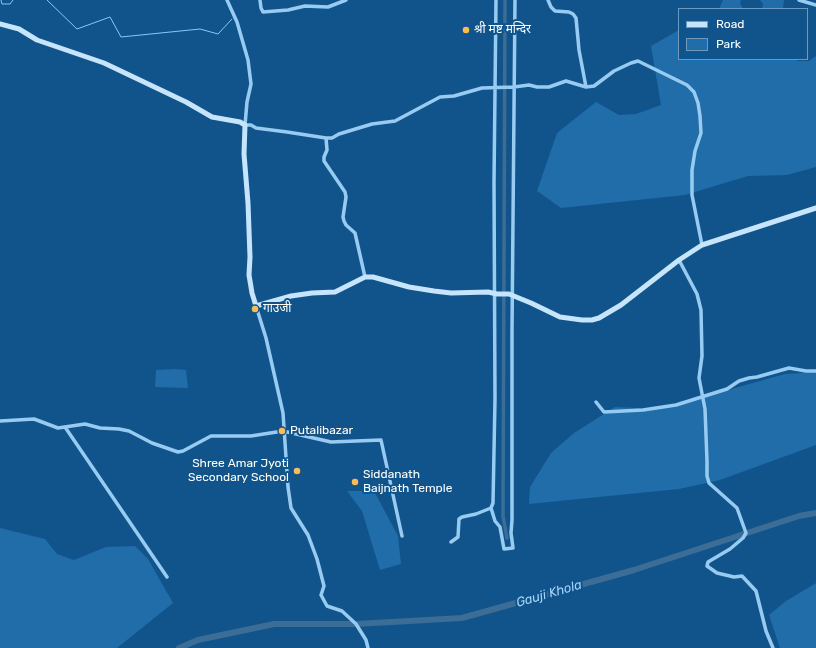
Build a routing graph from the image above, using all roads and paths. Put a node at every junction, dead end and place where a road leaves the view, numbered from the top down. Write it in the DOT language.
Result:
graph roads {
  1 [pos="227,0"];
  2 [pos="260,0"];
  3 [pos="346,0"];
  4 [pos="496,0"];
  5 [pos="516,0"];
  6 [pos="548,0"];
  7 [pos="799,0"];
  8 [pos="816,5"];
  9 [pos="0,24"];
  10 [pos="497,87"];
  11 [pos="513,87"];
  12 [pos="586,87"];
  13 [pos="245,125"];
  14 [pos="326,138"];
  15 [pos="816,208"];
  16 [pos="702,245"];
  17 [pos="679,260"];
  18 [pos="365,277"];
  19 [pos="495,294"];
  20 [pos="511,295"];
  21 [pos="256,306"];
  22 [pos="816,371"];
  23 [pos="704,396"];
  24 [pos="596,402"];
  25 [pos="0,421"];
  26 [pos="65,427"];
  27 [pos="283,430"];
  28 [pos="491,508"];
  29 [pos="402,536"];
  30 [pos="451,542"];
  31 [pos="167,577"];
  32 [pos="368,648"];
  33 [pos="773,648"];
  1 -- 13 [label="street"];
  2 -- 3 [label="street"];
  4 -- 10 [label="street"];
  5 -- 11 [label="street"];
  6 -- 12 [label="street"];
  7 -- 8 [label="street"];
  9 -- 13 [label="street"];
  10 -- 11 [label="street"];
  10 -- 14 [label="street"];
  10 -- 19 [label="street"];
  11 -- 12 [label="street"];
  11 -- 20 [label="street"];
  12 -- 16 [label="street"];
  13 -- 14 [label="street"];
  13 -- 21 [label="street"];
  14 -- 18 [label="street"];
  15 -- 16 [label="street"];
  16 -- 17 [label="street"];
  17 -- 20 [label="street"];
  17 -- 23 [label="street"];
  18 -- 19 [label="street"];
  18 -- 21 [label="street"];
  19 -- 20 [label="street"];
  19 -- 28 [label="street"];
  20 -- 28 [label="street"];
  21 -- 27 [label="street"];
  22 -- 23 [label="street"];
  23 -- 24 [label="street"];
  23 -- 33 [label="street"];
  25 -- 26 [label="street"];
  26 -- 27 [label="street"];
  26 -- 31 [label="street"];
  27 -- 29 [label="street"];
  27 -- 32 [label="street"];
  28 -- 30 [label="street"];
}
